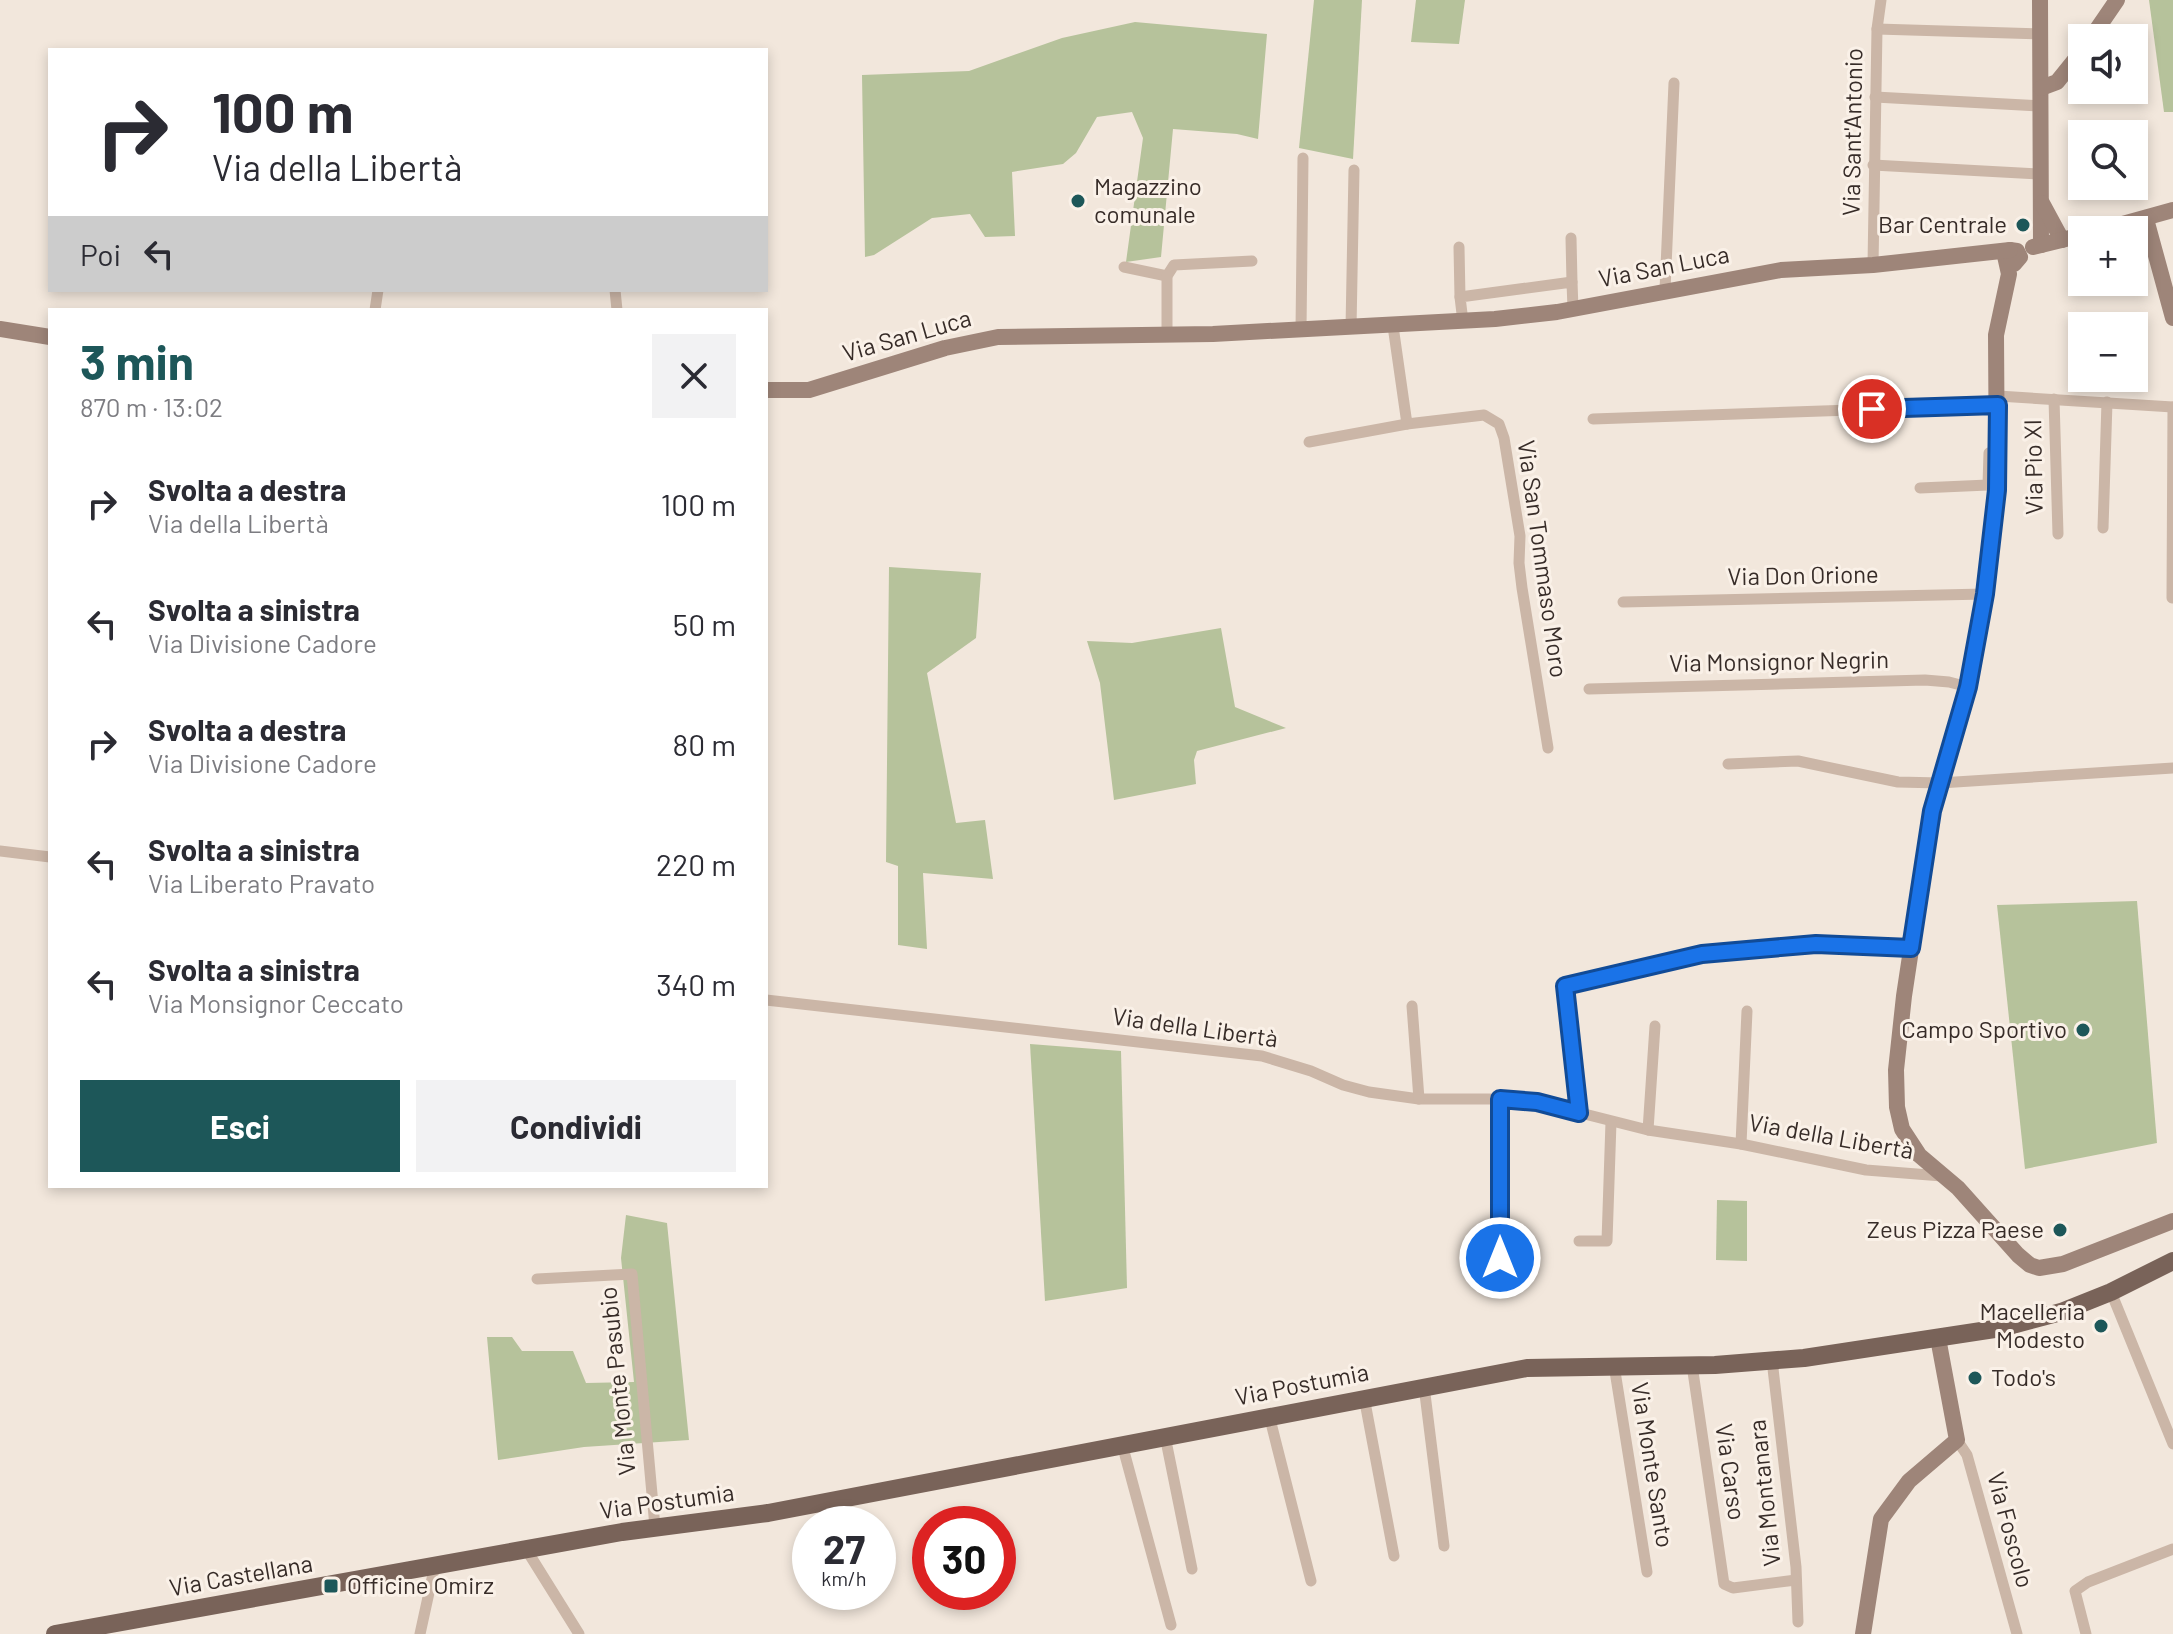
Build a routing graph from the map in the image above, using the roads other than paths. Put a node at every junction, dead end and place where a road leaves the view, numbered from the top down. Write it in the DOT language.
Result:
graph roads {
  1 [pos="1881,0"];
  2 [pos="2040,0"];
  3 [pos="2117,0"];
  4 [pos="2101,24"];
  5 [pos="1877,29"];
  6 [pos="2041,34"];
  7 [pos="2068,68"];
  8 [pos="1674,83"];
  9 [pos="1875,97"];
  10 [pos="2041,97"];
  11 [pos="1303,158"];
  12 [pos="1873,165"];
  13 [pos="1354,170"];
  14 [pos="2039,174"];
  15 [pos="2041,200"];
  16 [pos="2173,210"];
  17 [pos="2148,218"];
  18 [pos="2148,226"];
  19 [pos="1571,238"];
  20 [pos="2068,238"];
  21 [pos="2062,240"];
  22 [pos="2039,246"];
  23 [pos="1459,247"];
  24 [pos="2012,260"];
  25 [pos="1252,261"];
  26 [pos="1873,265"];
  27 [pos="1124,267"];
  28 [pos="1167,276"];
  29 [pos="1572,282"];
  30 [pos="1665,290"];
  31 [pos="1460,297"];
  32 [pos="1573,309"];
  33 [pos="2173,318"];
  34 [pos="1463,322"];
  35 [pos="1393,326"];
  36 [pos="1351,328"];
  37 [pos="0,329"];
  38 [pos="1301,330"];
  39 [pos="1167,335"];
  40 [pos="48,337"];
  41 [pos="768,390"];
  42 [pos="2054,399"];
  43 [pos="1996,402"];
  44 [pos="2107,402"];
  45 [pos="2173,407"];
  46 [pos="1593,419"];
  47 [pos="1407,424"];
  48 [pos="1309,442"];
  49 [pos="1920,488"];
  50 [pos="2103,528"];
  51 [pos="2058,534"];
  52 [pos="1985,594"];
  53 [pos="2172,598"];
  54 [pos="1623,602"];
  55 [pos="1968,687"];
  56 [pos="1589,689"];
  57 [pos="1548,748"];
  58 [pos="1728,764"];
  59 [pos="2173,768"];
  60 [pos="1940,783"];
  61 [pos="0,851"];
  62 [pos="48,857"];
  63 [pos="1911,948"];
  64 [pos="768,1000"];
  65 [pos="1412,1006"];
  66 [pos="1747,1011"];
  67 [pos="1655,1026"];
  68 [pos="1419,1099"];
  69 [pos="1500,1099"];
  70 [pos="1579,1113"];
  71 [pos="1611,1122"];
  72 [pos="1648,1130"];
  73 [pos="1741,1144"];
  74 [pos="1942,1176"];
  75 [pos="2173,1221"];
  76 [pos="1579,1241"];
  77 [pos="1500,1258"];
  78 [pos="2173,1261"];
  79 [pos="537,1279"];
  80 [pos="2111,1292"];
  81 [pos="1938,1338"];
  82 [pos="1772,1360"];
  83 [pos="1614,1365"];
  84 [pos="1692,1365"];
  85 [pos="1424,1386"];
  86 [pos="1364,1397"];
  87 [pos="1269,1415"];
  88 [pos="1165,1436"];
  89 [pos="1957,1440"];
  90 [pos="1122,1444"];
  91 [pos="2173,1444"];
  92 [pos="655,1527"];
  93 [pos="1444,1546"];
  94 [pos="526,1549"];
  95 [pos="2173,1549"];
  96 [pos="1394,1556"];
  97 [pos="435,1565"];
  98 [pos="1192,1569"];
  99 [pos="1647,1572"];
  100 [pos="1796,1580"];
  101 [pos="1311,1581"];
  102 [pos="1798,1622"];
  103 [pos="1171,1625"];
  104 [pos="55,1634"];
  105 [pos="420,1634"];
  106 [pos="579,1634"];
  107 [pos="1863,1634"];
  108 [pos="2017,1634"];
  109 [pos="2086,1634"];
  1 -- 5 [label="street, Via Sant'Antonio"];
  2 -- 6 [label="street"];
  3 -- 4 [label="street"];
  5 -- 6 [label="street"];
  5 -- 9 [label="street, Via Sant'Antonio"];
  6 -- 10 [label="street"];
  7 -- 10 [label="street"];
  8 -- 30 [label="street"];
  9 -- 10 [label="street"];
  9 -- 12 [label="street, Via Sant'Antonio"];
  10 -- 14 [label="street"];
  11 -- 38 [label="street"];
  12 -- 14 [label="street"];
  12 -- 26 [label="street, Via Sant'Antonio"];
  13 -- 36 [label="street"];
  14 -- 15 [label="street"];
  15 -- 21 [label="street"];
  15 -- 22 [label="street"];
  16 -- 17 [label="street"];
  18 -- 33 [label="street"];
  19 -- 29 [label="street"];
  20 -- 21 [label="street"];
  21 -- 22 [label="street"];
  22 -- 24 [label="street"];
  23 -- 31 [label="street"];
  24 -- 26 [label="street, Via San Luca"];
  24 -- 43 [label="street"];
  25 -- 28 [label="street"];
  26 -- 30 [label="street, Via San Luca"];
  27 -- 28 [label="street"];
  28 -- 39 [label="street"];
  29 -- 31 [label="street"];
  29 -- 32 [label="street"];
  30 -- 32 [label="street, Via San Luca"];
  31 -- 34 [label="street"];
  32 -- 34 [label="street, Via San Luca"];
  34 -- 35 [label="street, Via San Luca"];
  35 -- 36 [label="street, Via San Luca"];
  35 -- 47 [label="street"];
  36 -- 38 [label="street, Via San Luca"];
  37 -- 40 [label="street"];
  38 -- 39 [label="street, Via San Luca"];
  39 -- 41 [label="street, Via San Luca"];
  42 -- 43 [label="street"];
  42 -- 44 [label="street"];
  42 -- 51 [label="street, Via Pio XI"];
  43 -- 46 [label="street"];
  43 -- 49 [label="street"];
  43 -- 52 [label="street"];
  44 -- 45 [label="street"];
  44 -- 50 [label="street"];
  45 -- 53 [label="street"];
  47 -- 48 [label="street, Via San Tommaso Moro"];
  47 -- 57 [label="street, Via San Tommaso Moro"];
  52 -- 54 [label="street, Via Don Orione"];
  52 -- 55 [label="street"];
  55 -- 56 [label="street, Via Monsignor Negrin"];
  55 -- 60 [label="street"];
  58 -- 60 [label="street"];
  59 -- 60 [label="street"];
  60 -- 63 [label="street"];
  61 -- 62 [label="street"];
  63 -- 70 [label="street"];
  63 -- 74 [label="street"];
  64 -- 68 [label="street, Via della Libertà"];
  65 -- 68 [label="street"];
  66 -- 73 [label="street"];
  67 -- 72 [label="street"];
  68 -- 69 [label="street, Via della Libertà"];
  69 -- 70 [label="street, Via della Libertà"];
  69 -- 77 [label="street"];
  70 -- 71 [label="street, Via della Libertà"];
  71 -- 72 [label="street, Via della Libertà"];
  71 -- 76 [label="street"];
  72 -- 73 [label="street, Via della Libertà"];
  73 -- 74 [label="street, Via della Libertà"];
  74 -- 75 [label="street"];
  78 -- 80 [label="main road, Via Postumia"];
  79 -- 92 [label="street, Via Monte Pasubio"];
  80 -- 81 [label="main road, Via Postumia"];
  80 -- 91 [label="street"];
  81 -- 82 [label="main road, Via Postumia"];
  81 -- 89 [label="street"];
  82 -- 84 [label="main road, Via Postumia"];
  82 -- 100 [label="street, Via Montanara"];
  83 -- 84 [label="main road, Via Postumia"];
  83 -- 85 [label="main road, Via Postumia"];
  83 -- 99 [label="street, Via Monte Santo"];
  84 -- 100 [label="street, Via Carso"];
  85 -- 86 [label="main road, Via Postumia"];
  85 -- 93 [label="street"];
  86 -- 87 [label="main road, Via Postumia"];
  86 -- 96 [label="street"];
  87 -- 88 [label="main road, Via Postumia"];
  87 -- 101 [label="street"];
  88 -- 90 [label="main road, Via Postumia"];
  88 -- 98 [label="street"];
  89 -- 107 [label="street"];
  89 -- 108 [label="street, Via Foscolo"];
  90 -- 92 [label="main road, Via Postumia"];
  90 -- 103 [label="street"];
  92 -- 94 [label="main road, Via Postumia"];
  94 -- 97 [label="main road, Via Postumia"];
  94 -- 106 [label="street"];
  95 -- 109 [label="street"];
  97 -- 104 [label="main road, Via Castellana"];
  97 -- 105 [label="street"];
  100 -- 102 [label="street, Via Montanara"];
}
